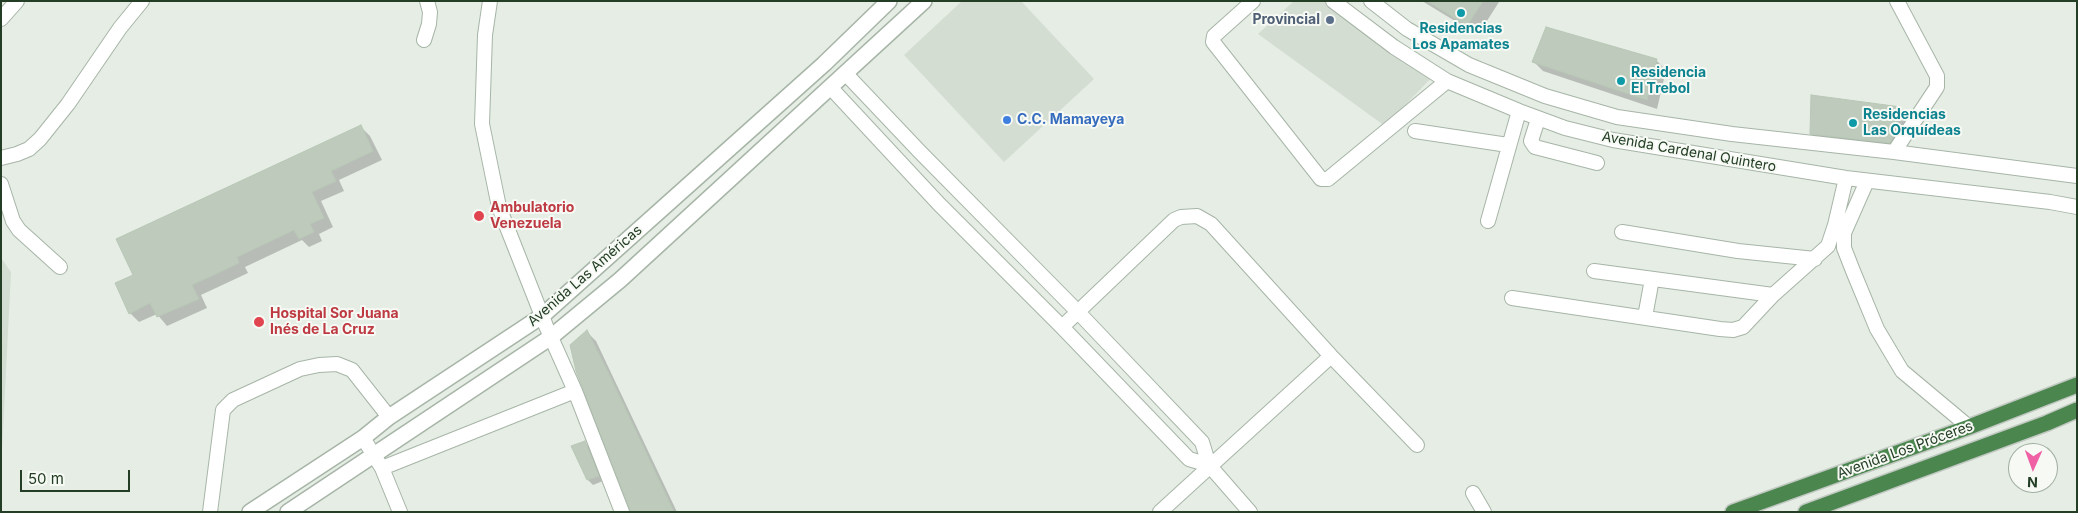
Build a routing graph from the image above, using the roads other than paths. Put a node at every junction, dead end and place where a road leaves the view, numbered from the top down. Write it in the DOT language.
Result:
graph roads {
  1 [pos="17,1"];
  2 [pos="142,1"];
  3 [pos="427,1"];
  4 [pos="490,1"];
  5 [pos="888,1"];
  6 [pos="924,1"];
  7 [pos="1253,1"];
  8 [pos="1333,1"];
  9 [pos="1371,1"];
  10 [pos="1897,1"];
  11 [pos="1,20"];
  12 [pos="424,40"];
  13 [pos="846,74"];
  14 [pos="1447,81"];
  15 [pos="831,88"];
  16 [pos="1518,112"];
  17 [pos="1538,119"];
  18 [pos="1415,131"];
  19 [pos="1508,145"];
  20 [pos="1894,152"];
  21 [pos="1,158"];
  22 [pos="1597,163"];
  23 [pos="2077,176"];
  24 [pos="1846,178"];
  25 [pos="1867,181"];
  26 [pos="1,184"];
  27 [pos="2077,207"];
  28 [pos="1488,222"];
  29 [pos="1622,232"];
  30 [pos="1815,259"];
  31 [pos="60,266"];
  32 [pos="1594,271"];
  33 [pos="1652,279"];
  34 [pos="1773,295"];
  35 [pos="1512,298"];
  36 [pos="1078,312"];
  37 [pos="542,316"];
  38 [pos="1645,318"];
  39 [pos="1062,327"];
  40 [pos="551,337"];
  41 [pos="1331,356"];
  42 [pos="2077,385"];
  43 [pos="576,391"];
  44 [pos="2077,410"];
  45 [pos="389,417"];
  46 [pos="1970,427"];
  47 [pos="363,438"];
  48 [pos="1417,445"];
  49 [pos="373,454"];
  50 [pos="1209,465"];
  51 [pos="382,468"];
  52 [pos="1473,493"];
  53 [pos="210,512"];
  54 [pos="250,512"];
  55 [pos="288,512"];
  56 [pos="400,512"];
  57 [pos="622,512"];
  58 [pos="1160,512"];
  59 [pos="1250,512"];
  60 [pos="1484,512"];
  61 [pos="1733,512"];
  62 [pos="1806,512"];
  1 -- 11 [label="street"];
  2 -- 21 [label="street"];
  3 -- 12 [label="street"];
  4 -- 37 [label="street"];
  5 -- 37 [label="street, Avenida Las Américas"];
  6 -- 13 [label="street, Avenida Las Américas"];
  7 -- 14 [label="street"];
  8 -- 14 [label="street, Avenida Cardenal Quintero"];
  9 -- 20 [label="street, Avenida Cardenal Quintero"];
  10 -- 20 [label="street"];
  13 -- 15 [label="street, Avenida Las Américas"];
  13 -- 36 [label="street"];
  14 -- 16 [label="street, Avenida Cardenal Quintero"];
  15 -- 39 [label="street"];
  15 -- 40 [label="street, Avenida Las Américas"];
  16 -- 17 [label="street, Avenida Cardenal Quintero"];
  16 -- 19 [label="street"];
  17 -- 22 [label="street"];
  17 -- 24 [label="street, Avenida Cardenal Quintero"];
  18 -- 19 [label="street"];
  19 -- 28 [label="street"];
  20 -- 23 [label="street, Avenida Cardenal Quintero"];
  24 -- 25 [label="street, Avenida Cardenal Quintero"];
  24 -- 30 [label="street"];
  25 -- 27 [label="street, Avenida Cardenal Quintero"];
  25 -- 46 [label="street"];
  26 -- 31 [label="street"];
  29 -- 30 [label="street"];
  30 -- 34 [label="street"];
  32 -- 33 [label="street"];
  33 -- 34 [label="street"];
  33 -- 38 [label="street"];
  34 -- 38 [label="street"];
  35 -- 38 [label="street"];
  36 -- 39 [label="street"];
  36 -- 41 [label="street"];
  36 -- 50 [label="street"];
  37 -- 40 [label="street"];
  37 -- 45 [label="street, Avenida Las Américas"];
  39 -- 50 [label="street"];
  40 -- 43 [label="street"];
  40 -- 49 [label="street, Avenida Las Américas"];
  41 -- 48 [label="street"];
  41 -- 50 [label="street"];
  42 -- 46 [label="highway, Avenida Los Próceres"];
  43 -- 51 [label="street"];
  43 -- 57 [label="street"];
  44 -- 62 [label="highway, Avenida Los Próceres"];
  45 -- 47 [label="street, Avenida Las Américas"];
  45 -- 53 [label="street"];
  46 -- 61 [label="highway, Avenida Los Próceres"];
  47 -- 49 [label="street"];
  47 -- 54 [label="street, Avenida Las Américas"];
  49 -- 51 [label="street"];
  49 -- 55 [label="street, Avenida Las Américas"];
  50 -- 58 [label="street"];
  50 -- 59 [label="street"];
  51 -- 56 [label="street"];
  52 -- 60 [label="street"];
}
